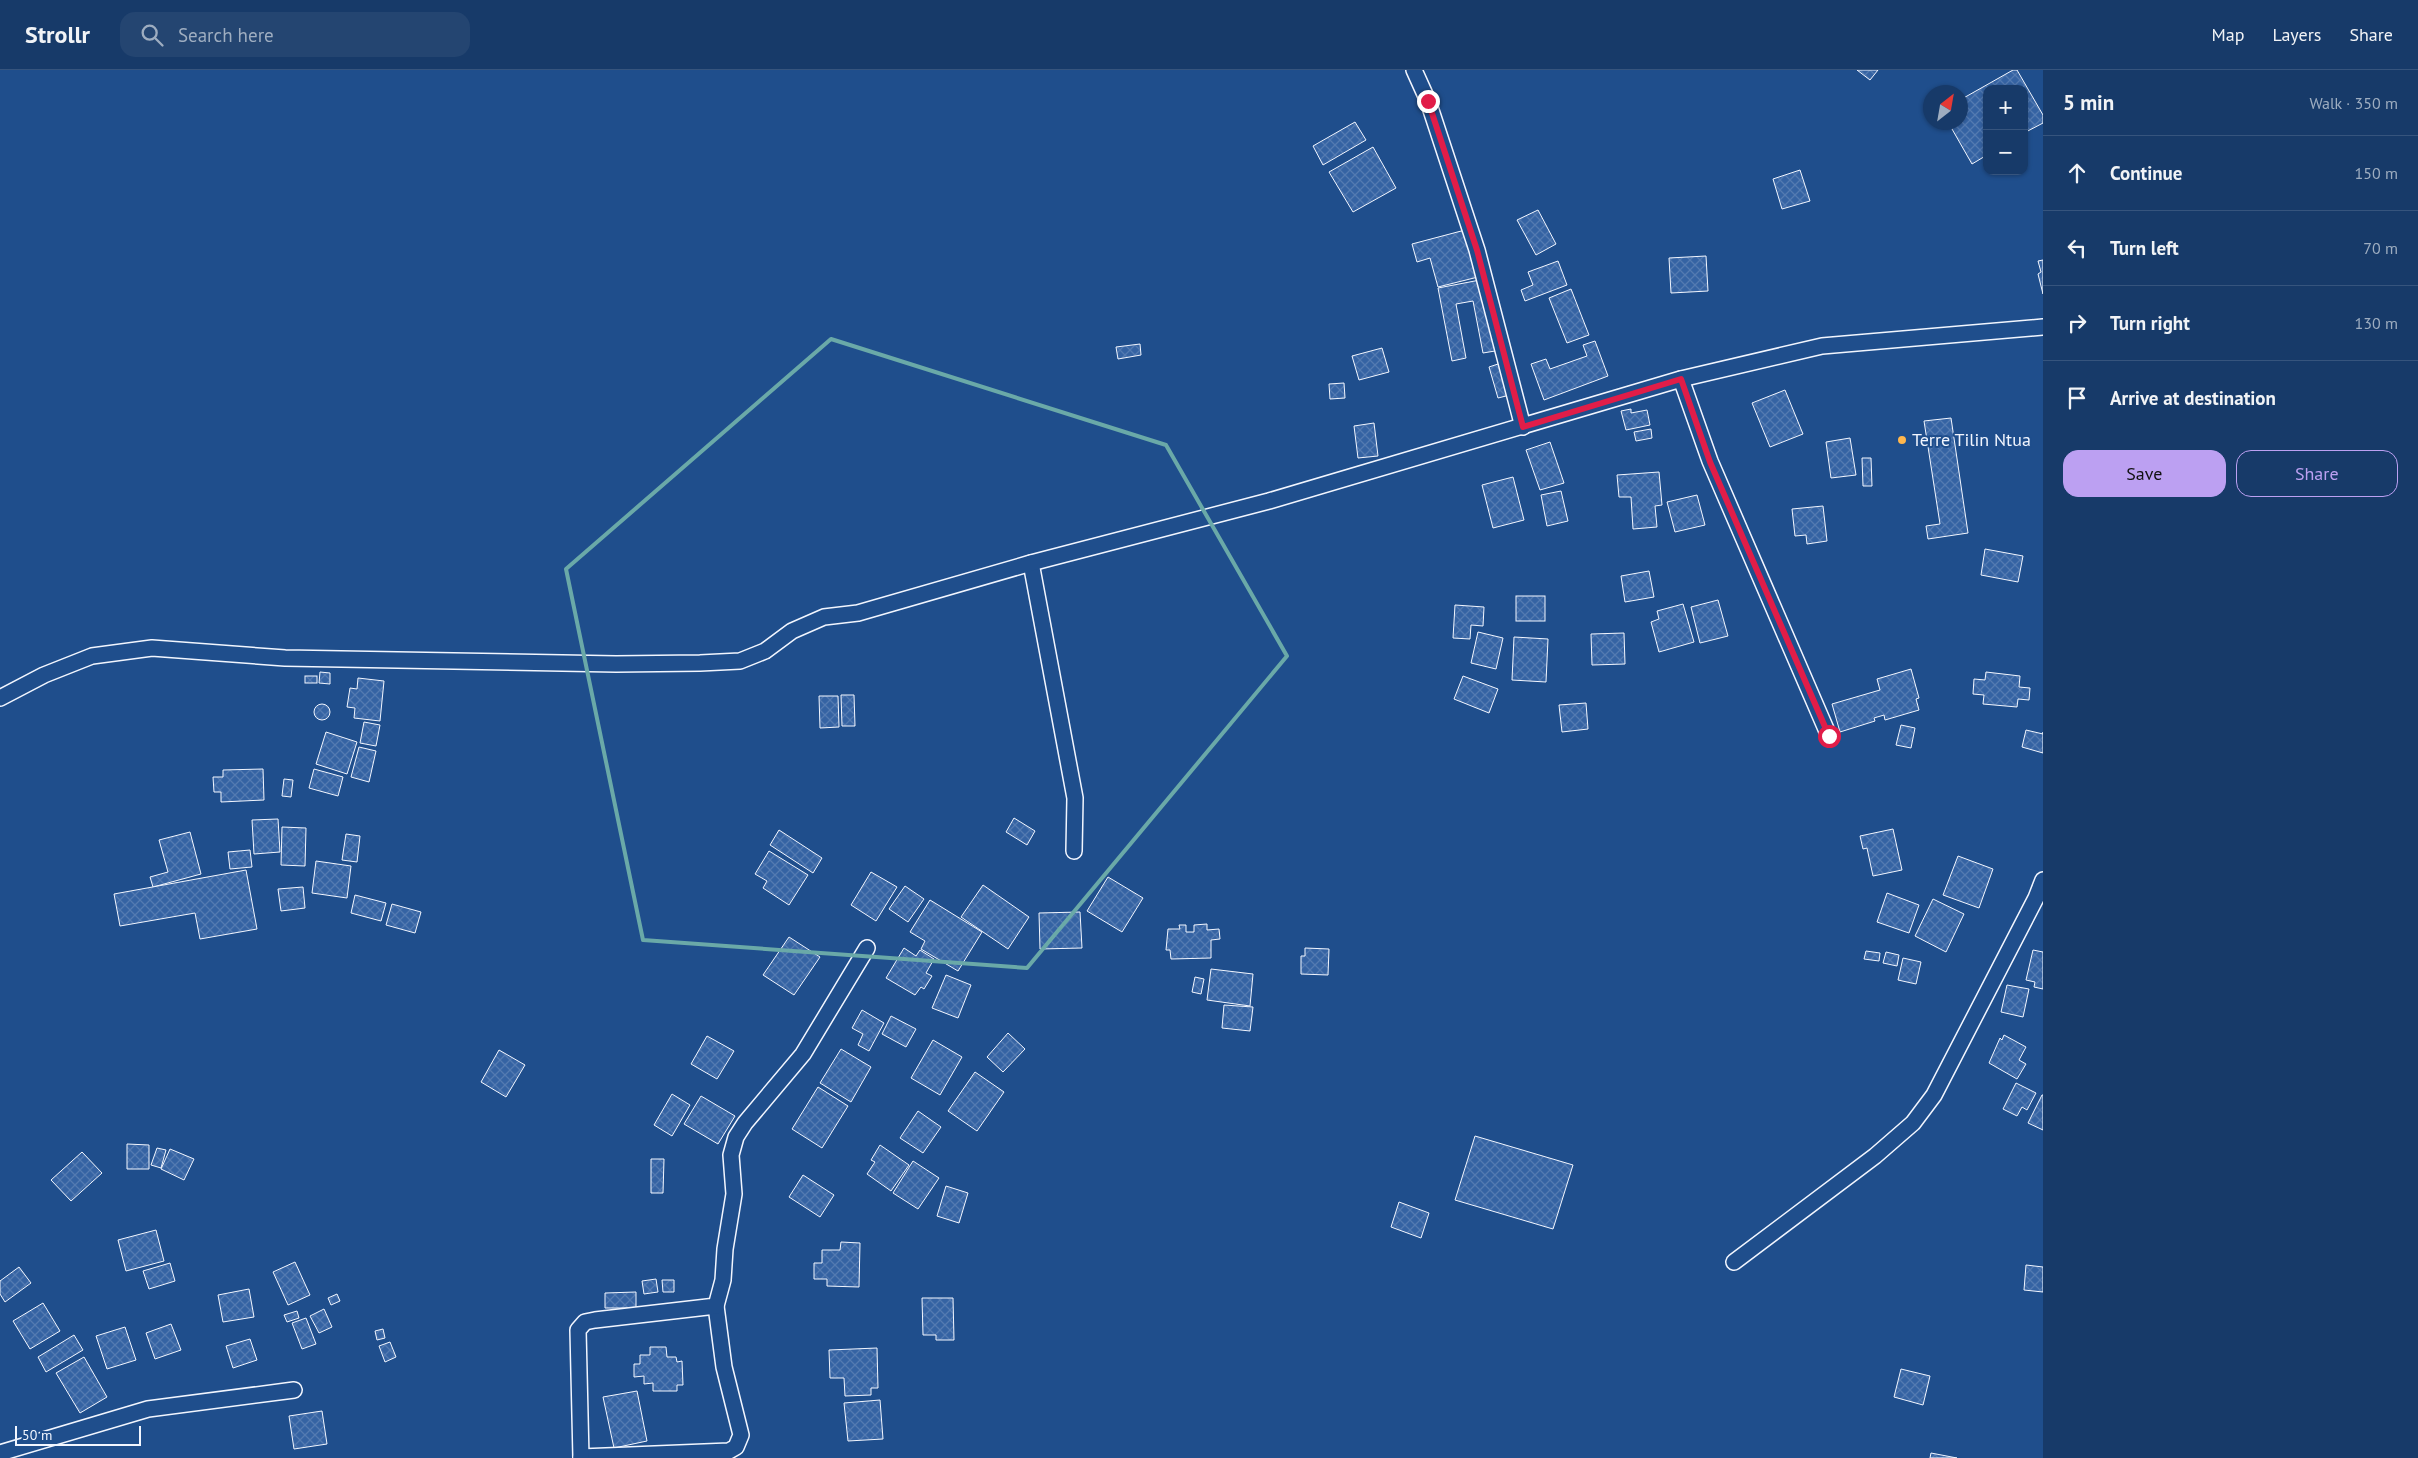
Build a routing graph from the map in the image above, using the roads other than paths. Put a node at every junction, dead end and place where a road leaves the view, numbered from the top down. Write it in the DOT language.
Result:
graph roads {
  1 [pos="1414,70"];
  2 [pos="2043,326"];
  3 [pos="1681,379"];
  4 [pos="1523,427"];
  5 [pos="1031,563"];
  6 [pos="0,698"];
  7 [pos="1829,736"];
  8 [pos="1074,851"];
  9 [pos="2043,880"];
  10 [pos="867,948"];
  11 [pos="1734,1262"];
  12 [pos="716,1306"];
  13 [pos="294,1390"];
  14 [pos="0,1453"];
  15 [pos="581,1458"];
  1 -- 4 [label="street"];
  2 -- 3 [label="street"];
  3 -- 4 [label="street"];
  3 -- 7 [label="street"];
  4 -- 5 [label="street"];
  5 -- 6 [label="street"];
  5 -- 8 [label="street"];
  9 -- 11 [label="street"];
  10 -- 12 [label="street"];
  12 -- 15 [label="street"];
  12 -- 15 [label="street"];
  13 -- 14 [label="street"];
}
